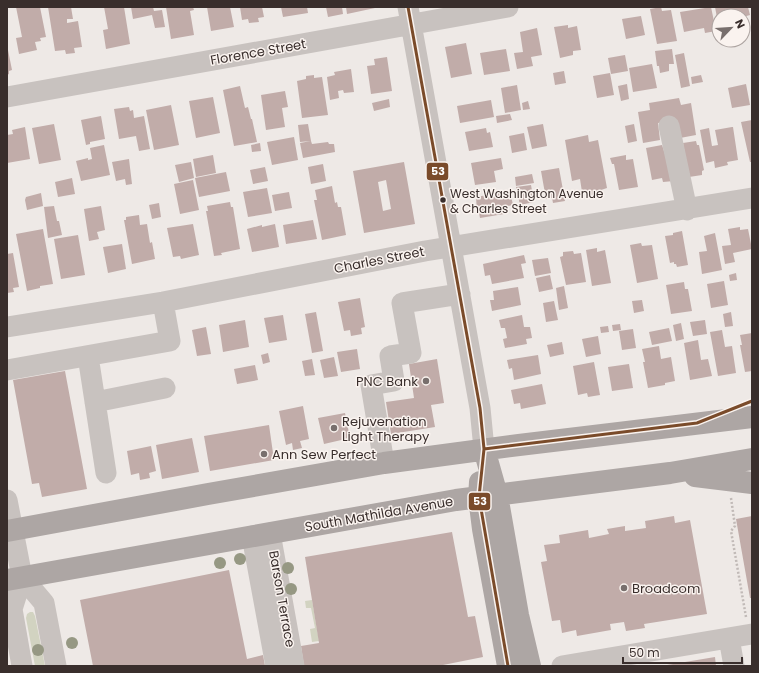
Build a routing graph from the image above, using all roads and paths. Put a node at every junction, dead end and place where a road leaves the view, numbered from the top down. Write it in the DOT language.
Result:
graph roads {
  1 [pos="508,7"];
  2 [pos="409,16"];
  3 [pos="7,97"];
  4 [pos="669,126"];
  5 [pos="752,198"];
  6 [pos="687,210"];
  7 [pos="451,247"];
  8 [pos="460,294"];
  9 [pos="163,302"];
  10 [pos="7,327"];
  11 [pos="88,356"];
  12 [pos="7,370"];
  13 [pos="165,388"];
  14 [pos="752,401"];
  15 [pos="95,402"];
  16 [pos="752,417"];
  17 [pos="697,423"];
  18 [pos="484,449"];
  19 [pos="752,459"];
  20 [pos="384,463"];
  21 [pos="106,473"];
  22 [pos="670,473"];
  23 [pos="752,483"];
  24 [pos="488,496"];
  25 [pos="731,496"];
  26 [pos="7,500"];
  27 [pos="10,531"];
  28 [pos="261,534"];
  29 [pos="14,578"];
  30 [pos="749,625"];
  31 [pos="729,638"];
  32 [pos="22,666"];
  33 [pos="56,666"];
  34 [pos="276,666"];
  35 [pos="294,666"];
  36 [pos="508,666"];
  37 [pos="530,666"];
  38 [pos="562,666"];
  39 [pos="734,666"];
  1 -- 2 [label="street, Florence Street"];
  2 -- 3 [label="street, Florence Street"];
  2 -- 7 [label="street"];
  4 -- 6 [label="street"];
  5 -- 6 [label="street, Charles Street"];
  6 -- 7 [label="street, Charles Street"];
  7 -- 8 [label="street"];
  7 -- 9 [label="street, Charles Street"];
  8 -- 18 [label="street"];
  8 -- 20 [label="street"];
  9 -- 10 [label="street, Charles Street"];
  9 -- 11 [label="street"];
  11 -- 12 [label="street"];
  11 -- 15 [label="street"];
  13 -- 15 [label="street"];
  14 -- 17 [label="main road"];
  15 -- 21 [label="street"];
  16 -- 17 [label="main road"];
  17 -- 18 [label="main road"];
  18 -- 20 [label="main road"];
  18 -- 24 [label="main road"];
  19 -- 22 [label="main road, South Mathilda Avenue"];
  20 -- 27 [label="main road"];
  22 -- 23 [label="main road"];
  22 -- 24 [label="main road, South Mathilda Avenue"];
  24 -- 28 [label="main road, South Mathilda Avenue"];
  24 -- 36 [label="main road"];
  24 -- 37 [label="main road"];
  25 -- 30 [label="path"];
  26 -- 27 [label="street"];
  27 -- 29 [label="street"];
  28 -- 29 [label="main road, South Mathilda Avenue"];
  28 -- 34 [label="street, Barson Terrace"];
  28 -- 35 [label="street, Barson Terrace"];
  29 -- 32 [label="street"];
  29 -- 33 [label="street"];
  30 -- 31 [label="street"];
  31 -- 38 [label="street"];
  31 -- 39 [label="street"];
}
